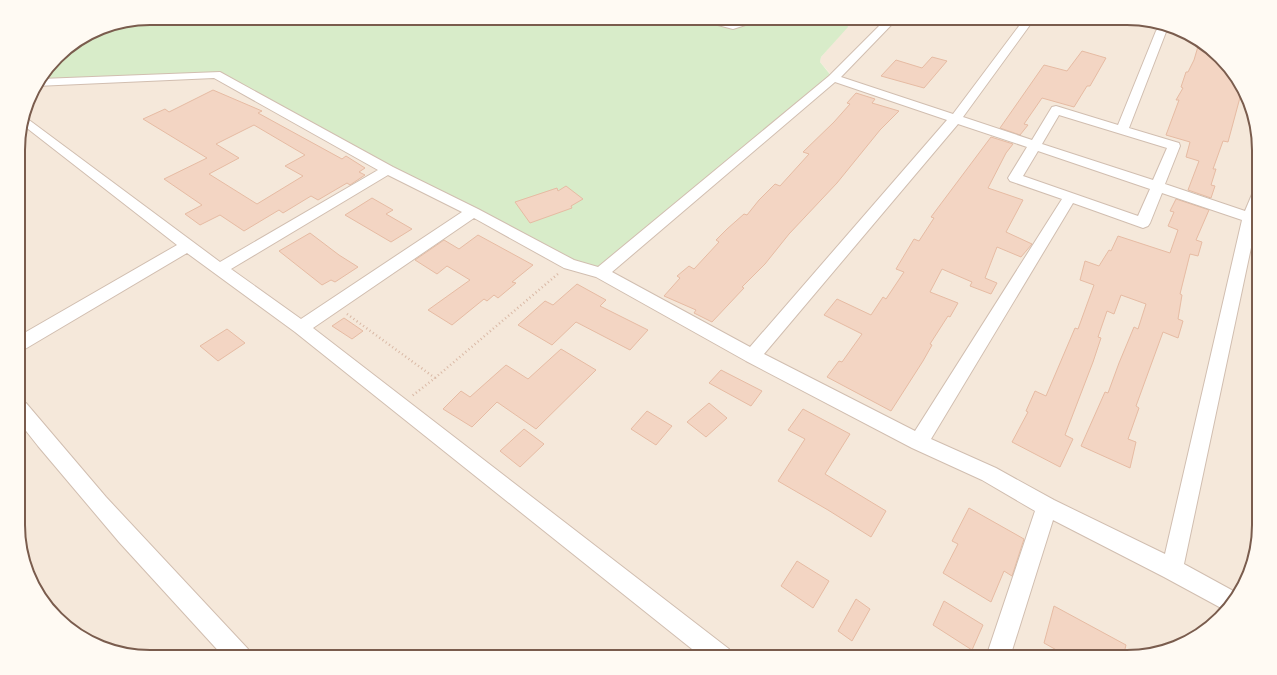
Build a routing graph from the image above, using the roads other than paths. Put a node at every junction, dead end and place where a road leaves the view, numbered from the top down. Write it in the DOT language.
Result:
graph roads {
  1 [pos="886,25"];
  2 [pos="1025,25"];
  3 [pos="1162,30"];
  4 [pos="833,78"];
  5 [pos="45,83"];
  6 [pos="955,119"];
  7 [pos="28,123"];
  8 [pos="1122,130"];
  9 [pos="1035,145"];
  10 [pos="388,170"];
  11 [pos="1158,186"];
  12 [pos="1070,197"];
  13 [pos="473,212"];
  14 [pos="1252,218"];
  15 [pos="1252,228"];
  16 [pos="188,246"];
  17 [pos="220,269"];
  18 [pos="600,273"];
  19 [pos="301,328"];
  20 [pos="25,341"];
  21 [pos="752,356"];
  22 [pos="25,415"];
  23 [pos="919,442"];
  24 [pos="1047,507"];
  25 [pos="1172,569"];
  26 [pos="1227,599"];
  27 [pos="233,650"];
  28 [pos="711,650"];
  29 [pos="1000,650"];
  1 -- 4 [label="street"];
  2 -- 6 [label="street"];
  3 -- 8 [label="street"];
  4 -- 6 [label="street"];
  4 -- 18 [label="street"];
  5 -- 10 [label="street"];
  6 -- 9 [label="street"];
  6 -- 21 [label="street"];
  7 -- 16 [label="street"];
  8 -- 9 [label="street"];
  8 -- 11 [label="street"];
  9 -- 11 [label="street"];
  9 -- 12 [label="street"];
  10 -- 13 [label="street"];
  10 -- 17 [label="street"];
  11 -- 12 [label="street"];
  11 -- 14 [label="street"];
  12 -- 23 [label="street"];
  13 -- 18 [label="street"];
  13 -- 19 [label="street"];
  15 -- 25 [label="street"];
  16 -- 17 [label="street"];
  16 -- 20 [label="street"];
  17 -- 19 [label="street"];
  18 -- 21 [label="street"];
  19 -- 28 [label="street"];
  21 -- 23 [label="street"];
  22 -- 27 [label="street"];
  23 -- 24 [label="street"];
  24 -- 25 [label="street"];
  24 -- 29 [label="street"];
  25 -- 26 [label="street"];
}
